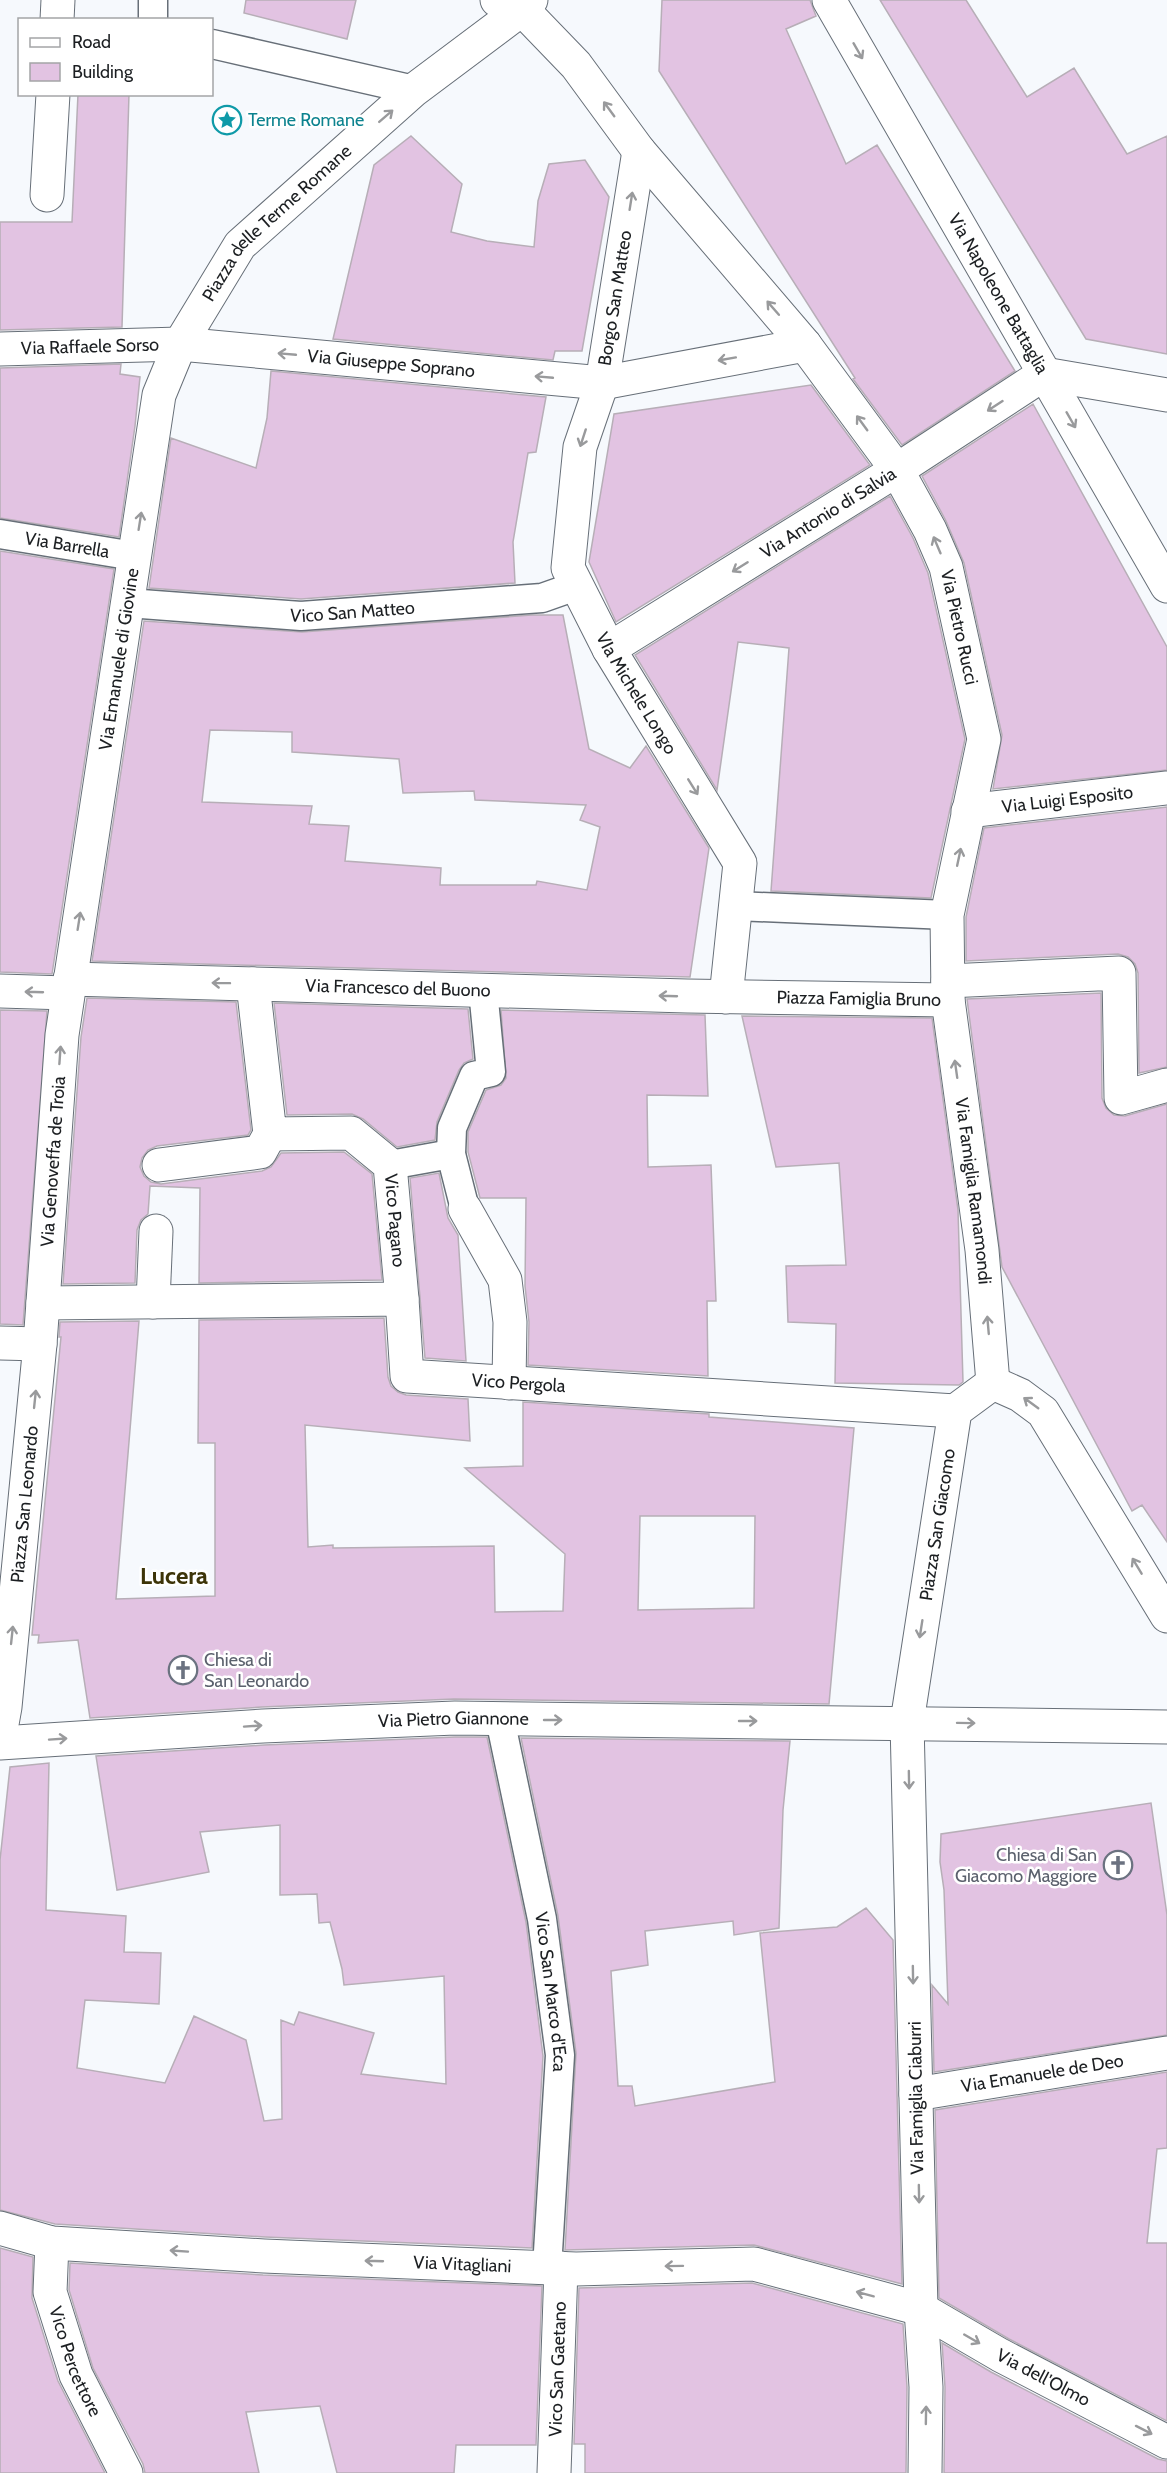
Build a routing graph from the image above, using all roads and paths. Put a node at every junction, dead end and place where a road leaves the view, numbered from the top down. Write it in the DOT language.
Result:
graph roads {
  1 [pos="58,0"];
  2 [pos="153,0"];
  3 [pos="829,0"];
  4 [pos="516,3"];
  5 [pos="57,18"];
  6 [pos="153,18"];
  7 [pos="213,44"];
  8 [pos="414,90"];
  9 [pos="53,96"];
  10 [pos="639,151"];
  11 [pos="47,195"];
  12 [pos="180,344"];
  13 [pos="0,349"];
  14 [pos="814,358"];
  15 [pos="1044,374"];
  16 [pos="602,383"];
  17 [pos="1167,395"];
  18 [pos="897,470"];
  19 [pos="0,534"];
  20 [pos="134,556"];
  21 [pos="576,586"];
  22 [pos="1167,586"];
  23 [pos="128,603"];
  24 [pos="609,649"];
  25 [pos="1167,788"];
  26 [pos="968,811"];
  27 [pos="736,906"];
  28 [pos="947,915"];
  29 [pos="254,984"];
  30 [pos="69,986"];
  31 [pos="483,990"];
  32 [pos="0,991"];
  33 [pos="948,991"];
  34 [pos="726,997"];
  35 [pos="1167,1084"];
  36 [pos="270,1134"];
  37 [pos="451,1154"];
  38 [pos="159,1165"];
  39 [pos="390,1165"];
  40 [pos="465,1209"];
  41 [pos="156,1231"];
  42 [pos="402,1299"];
  43 [pos="153,1302"];
  44 [pos="44,1304"];
  45 [pos="0,1343"];
  46 [pos="40,1344"];
  47 [pos="509,1383"];
  48 [pos="993,1383"];
  49 [pos="955,1411"];
  50 [pos="1167,1616"];
  51 [pos="500,1719"];
  52 [pos="907,1722"];
  53 [pos="1167,1726"];
  54 [pos="0,1735"];
  55 [pos="0,1743"];
  56 [pos="1167,2053"];
  57 [pos="916,2094"];
  58 [pos="0,2228"];
  59 [pos="51,2243"];
  60 [pos="554,2268"];
  61 [pos="921,2309"];
  62 [pos="1167,2442"];
  63 [pos="126,2473"];
  64 [pos="554,2473"];
  65 [pos="925,2473"];
  1 -- 5 [label="street"];
  2 -- 6 [label="street"];
  3 -- 15 [label="street, Via Napoleone Battaglia, one-way"];
  4 -- 8 [label="street, Piazza delle Terme Romane"];
  10 -- 4 [label="street, one-way"];
  7 -- 8 [label="street"];
  12 -- 8 [label="street, Piazza delle Terme Romane, one-way"];
  9 -- 11 [label="street"];
  14 -- 10 [label="street, one-way"];
  16 -- 10 [label="street, Borgo San Matteo, one-way"];
  12 -- 13 [label="street, Via Raffaele Sorso"];
  16 -- 12 [label="street, Via Giuseppe Soprano, one-way"];
  20 -- 12 [label="street, Via Emanuele di Giovine, one-way"];
  14 -- 16 [label="street, Borgo San Matteo, one-way"];
  18 -- 14 [label="street, Via Pietro Rucci, one-way"];
  15 -- 17 [label="street"];
  15 -- 18 [label="street, Via Antonio di Salvia, one-way"];
  15 -- 22 [label="street, Via Napoleone Battaglia, one-way"];
  16 -- 21 [label="street, VIa Michele Longo, one-way"];
  18 -- 24 [label="street, Via Antonio di Salvia, one-way"];
  26 -- 18 [label="street, Via Pietro Rucci, one-way"];
  19 -- 20 [label="street, Via Barrella"];
  20 -- 23 [label="street, Via Emanuele di Giovine"];
  21 -- 23 [label="street, Vico San Matteo"];
  21 -- 24 [label="street, VIa Michele Longo"];
  30 -- 23 [label="street, Via Emanuele di Giovine, one-way"];
  24 -- 27 [label="street, VIa Michele Longo, one-way"];
  25 -- 26 [label="street, Via Luigi Esposito"];
  28 -- 26 [label="street, Via Pietro Rucci, one-way"];
  27 -- 28 [label="street"];
  27 -- 34 [label="street, VIa Michele Longo"];
  28 -- 33 [label="street, Piazza Famiglia Bruno"];
  29 -- 30 [label="street, Via Francesco del Buono, one-way"];
  29 -- 31 [label="street, Via Francesco del Buono"];
  29 -- 36 [label="street"];
  30 -- 32 [label="street, Via Francesco del Buono, one-way"];
  44 -- 30 [label="street, Via Genoveffa de Troia, one-way"];
  34 -- 31 [label="street, Via Francesco del Buono, one-way"];
  31 -- 37 [label="street"];
  33 -- 34 [label="street, Piazza Famiglia Bruno"];
  33 -- 35 [label="street"];
  48 -- 33 [label="street, Via Famiglia Ramamondi, one-way"];
  36 -- 38 [label="street"];
  36 -- 39 [label="street, Vico Pagano"];
  37 -- 39 [label="street"];
  37 -- 40 [label="street"];
  39 -- 42 [label="street, Vico Pagano"];
  40 -- 47 [label="street"];
  41 -- 43 [label="street"];
  42 -- 43 [label="street"];
  42 -- 47 [label="street, Vico Pergola"];
  43 -- 44 [label="street"];
  44 -- 46 [label="street, Via Genoveffa de Troia"];
  45 -- 46 [label="street"];
  54 -- 46 [label="street, Piazza San Leonardo, one-way"];
  47 -- 49 [label="street, Vico Pergola"];
  48 -- 49 [label="street"];
  50 -- 48 [label="street, one-way"];
  49 -- 52 [label="street, Piazza San Giacomo, one-way"];
  51 -- 52 [label="street, Via Pietro Giannone, one-way"];
  55 -- 51 [label="street, Via Pietro Giannone, one-way"];
  51 -- 60 [label="street, Vico San Marco d'Eca"];
  52 -- 53 [label="street, one-way"];
  52 -- 57 [label="street, Via Famiglia Ciaburri, one-way"];
  56 -- 57 [label="street, Via Emanuele de Deo"];
  57 -- 61 [label="street, Via Famiglia Ciaburri, one-way"];
  58 -- 59 [label="street, Via Vitagliani"];
  60 -- 59 [label="street, Via Vitagliani, one-way"];
  59 -- 63 [label="street, Vico Percettore"];
  61 -- 60 [label="street, Via Vitagliani, one-way"];
  60 -- 64 [label="street, Vico San Gaetano"];
  61 -- 62 [label="street, Via dell'Olmo, one-way"];
  65 -- 61 [label="street, Via Famiglia Ciaburri, one-way"];
}
